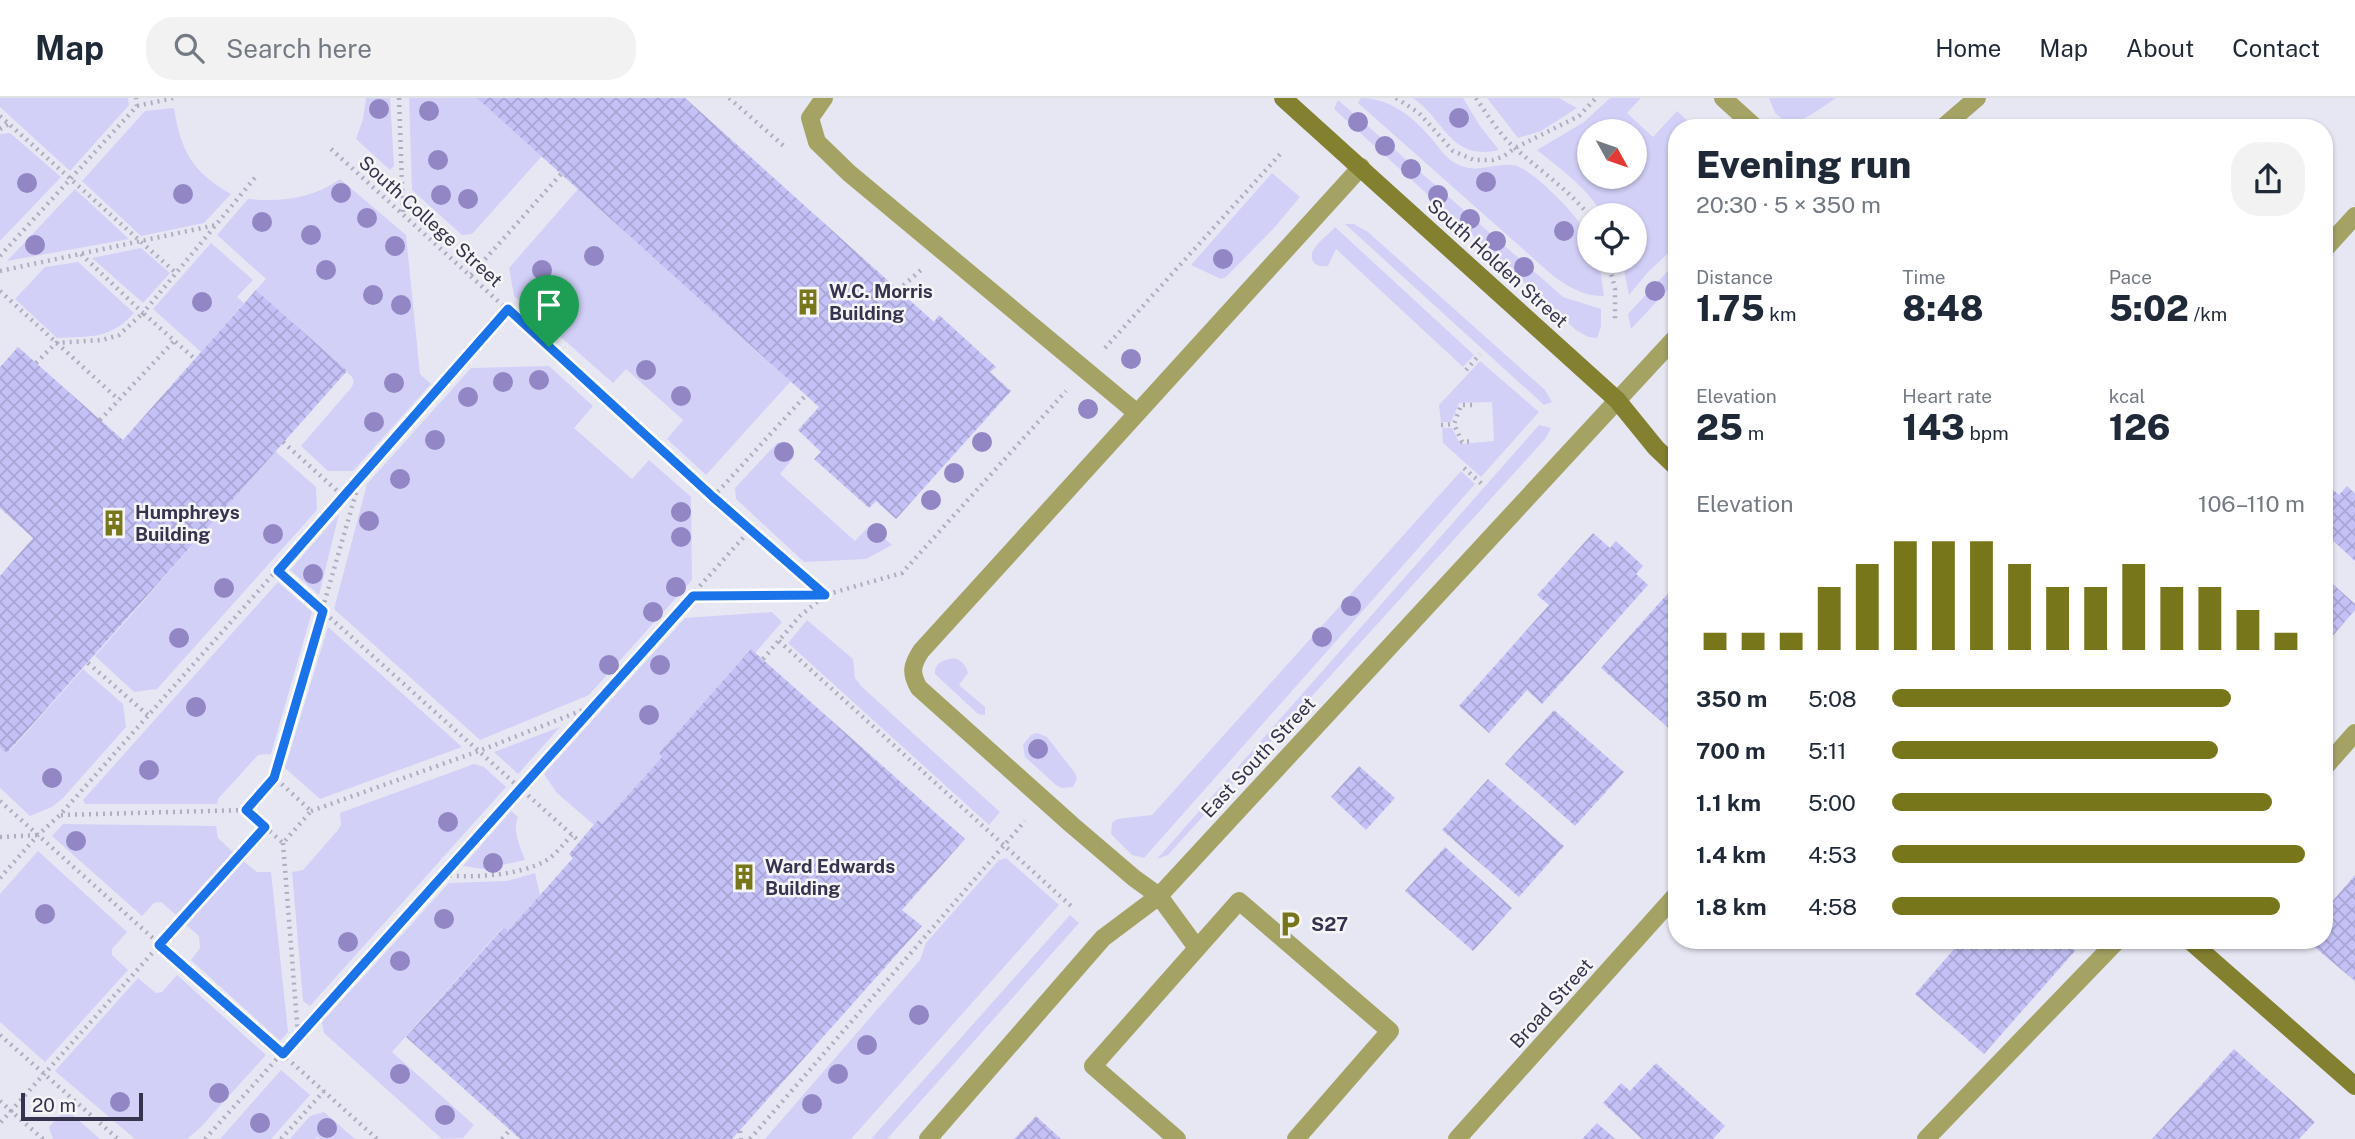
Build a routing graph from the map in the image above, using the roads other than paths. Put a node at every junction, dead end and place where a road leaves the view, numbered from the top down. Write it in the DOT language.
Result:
graph roads {
  1 [pos="824,98"];
  2 [pos="1283,98"];
  3 [pos="1723,98"];
  4 [pos="1977,98"];
  5 [pos="1746,119"];
  6 [pos="1952,119"];
  7 [pos="1361,167"];
  8 [pos="2354,219"];
  9 [pos="2333,241"];
  10 [pos="1668,346"];
  11 [pos="1617,400"];
  12 [pos="1138,413"];
  13 [pos="1668,459"];
  14 [pos="2355,733"];
  15 [pos="2333,758"];
  16 [pos="1159,896"];
  17 [pos="1668,904"];
  18 [pos="1197,948"];
  19 [pos="2109,949"];
  20 [pos="2199,949"];
  21 [pos="2355,1086"];
  22 [pos="928,1139"];
  23 [pos="1177,1139"];
  24 [pos="1296,1139"];
  25 [pos="1457,1139"];
  26 [pos="1926,1139"];
  1 -- 12 [label="street"];
  2 -- 7 [label="main road, South Holden Street"];
  3 -- 5 [label="street"];
  4 -- 6 [label="street"];
  7 -- 11 [label="main road, South Holden Street"];
  7 -- 12 [label="street"];
  8 -- 9 [label="street"];
  10 -- 11 [label="street, East South Street"];
  11 -- 13 [label="main road, South Holden Street"];
  11 -- 16 [label="street, East South Street"];
  12 -- 16 [label="street"];
  14 -- 15 [label="street"];
  16 -- 18 [label="street"];
  16 -- 22 [label="street, East South Street"];
  17 -- 25 [label="street, Broad Street"];
  18 -- 23 [label="street"];
  18 -- 24 [label="street"];
  19 -- 26 [label="street"];
  20 -- 21 [label="main road"];
}
